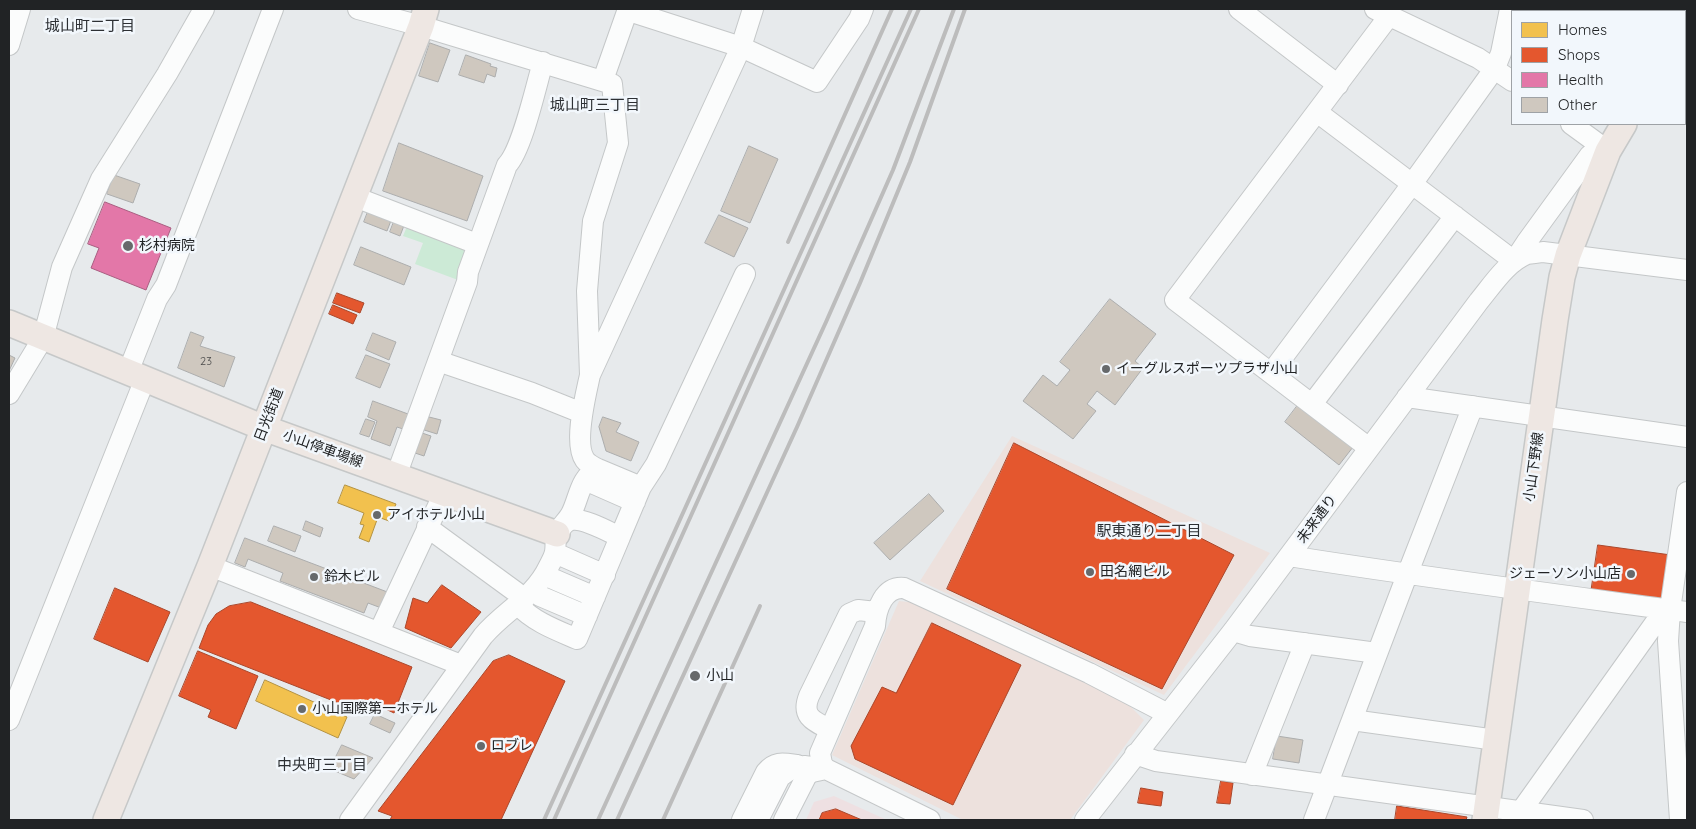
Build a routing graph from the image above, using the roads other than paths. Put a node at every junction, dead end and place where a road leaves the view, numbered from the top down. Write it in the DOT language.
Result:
graph roads {
  1 [pos="20,9"];
  2 [pos="204,9"];
  3 [pos="273,9"];
  4 [pos="358,9"];
  5 [pos="753,9"];
  6 [pos="863,9"];
  7 [pos="1239,9"];
  8 [pos="1510,9"];
  9 [pos="628,10"];
  10 [pos="1382,12"];
  11 [pos="424,17"];
  12 [pos="9,45"];
  13 [pos="741,46"];
  14 [pos="543,62"];
  15 [pos="1495,68"];
  16 [pos="603,80"];
  17 [pos="1511,80"];
  18 [pos="1338,85"];
  19 [pos="1317,112"];
  20 [pos="1572,125"];
  21 [pos="1623,125"];
  22 [pos="1608,151"];
  23 [pos="1412,184"];
  24 [pos="355,197"];
  25 [pos="1455,216"];
  26 [pos="477,244"];
  27 [pos="1568,254"];
  28 [pos="1514,261"];
  29 [pos="1687,270"];
  30 [pos="745,274"];
  31 [pos="9,323"];
  32 [pos="43,338"];
  33 [pos="438,361"];
  34 [pos="1271,373"];
  35 [pos="590,375"];
  36 [pos="137,376"];
  37 [pos="9,394"];
  38 [pos="1407,397"];
  39 [pos="1312,404"];
  40 [pos="1473,406"];
  41 [pos="582,413"];
  42 [pos="1542,416"];
  43 [pos="264,428"];
  44 [pos="1687,437"];
  45 [pos="1369,448"];
  46 [pos="591,475"];
  47 [pos="396,476"];
  48 [pos="1687,492"];
  49 [pos="444,493"];
  50 [pos="638,494"];
  51 [pos="427,527"];
  52 [pos="620,537"];
  53 [pos="556,544"];
  54 [pos="1289,556"];
  55 [pos="210,566"];
  56 [pos="605,575"];
  57 [pos="1407,575"];
  58 [pos="1517,588"];
  59 [pos="530,593"];
  60 [pos="595,597"];
  61 [pos="1678,611"];
  62 [pos="876,612"];
  63 [pos="1233,631"];
  64 [pos="380,632"];
  65 [pos="1305,643"];
  66 [pos="1378,652"];
  67 [pos="461,666"];
  68 [pos="1168,714"];
  69 [pos="9,720"];
  70 [pos="1352,720"];
  71 [pos="829,729"];
  72 [pos="1496,740"];
  73 [pos="1135,754"];
  74 [pos="804,766"];
  75 [pos="826,769"];
  76 [pos="1252,774"];
  77 [pos="1327,786"];
  78 [pos="1521,812"];
  79 [pos="1486,814"];
  80 [pos="106,820"];
  81 [pos="350,820"];
  82 [pos="742,820"];
  83 [pos="758,820"];
  84 [pos="784,820"];
  85 [pos="930,820"];
  86 [pos="1084,820"];
  87 [pos="1314,820"];
  88 [pos="1583,820"];
  89 [pos="1680,820"];
  1 -- 12 [label="street"];
  2 -- 32 [label="street"];
  3 -- 36 [label="street"];
  4 -- 11 [label="street"];
  5 -- 13 [label="street"];
  6 -- 13 [label="street"];
  7 -- 18 [label="street"];
  8 -- 15 [label="street"];
  9 -- 13 [label="street"];
  9 -- 16 [label="street"];
  10 -- 15 [label="street"];
  10 -- 18 [label="street"];
  11 -- 14 [label="street"];
  11 -- 24 [label="main road, 日光街道"];
  13 -- 35 [label="street"];
  14 -- 16 [label="street"];
  14 -- 26 [label="street"];
  15 -- 17 [label="street"];
  15 -- 23 [label="street"];
  16 -- 35 [label="street"];
  18 -- 19 [label="street"];
  19 -- 23 [label="street"];
  19 -- 34 [label="street"];
  20 -- 22 [label="street"];
  21 -- 22 [label="main road, 小山下野線"];
  22 -- 27 [label="main road, 小山下野線"];
  22 -- 28 [label="street"];
  23 -- 25 [label="street"];
  23 -- 34 [label="street"];
  24 -- 26 [label="street"];
  24 -- 43 [label="main road, 日光街道"];
  25 -- 28 [label="street"];
  25 -- 39 [label="street"];
  26 -- 33 [label="street"];
  27 -- 28 [label="street, 未来通り"];
  27 -- 29 [label="street, 未来通り"];
  27 -- 42 [label="main road, 小山下野線"];
  28 -- 38 [label="street, 未来通り"];
  30 -- 50 [label="street"];
  31 -- 32 [label="main road, 小山停車場線"];
  32 -- 36 [label="main road, 小山停車場線"];
  32 -- 37 [label="street"];
  33 -- 41 [label="street"];
  33 -- 47 [label="street"];
  34 -- 39 [label="street"];
  35 -- 41 [label="street"];
  36 -- 43 [label="main road, 小山停車場線"];
  36 -- 69 [label="street"];
  38 -- 40 [label="street"];
  38 -- 45 [label="street, 未来通り"];
  39 -- 45 [label="street"];
  40 -- 42 [label="street"];
  40 -- 57 [label="street"];
  41 -- 46 [label="street"];
  42 -- 44 [label="street"];
  42 -- 58 [label="main road, 小山下野線"];
  43 -- 47 [label="main road, 小山停車場線"];
  43 -- 55 [label="main road, 日光街道"];
  45 -- 54 [label="street, 未来通り"];
  46 -- 50 [label="street"];
  46 -- 53 [label="street"];
  47 -- 49 [label="main road, 小山停車場線"];
  48 -- 61 [label="street"];
  49 -- 51 [label="street"];
  49 -- 53 [label="main road, 小山停車場線"];
  50 -- 52 [label="street"];
  51 -- 59 [label="street"];
  51 -- 64 [label="street"];
  52 -- 53 [label="street"];
  52 -- 56 [label="street"];
  53 -- 56 [label="street"];
  53 -- 59 [label="street"];
  54 -- 57 [label="street"];
  54 -- 63 [label="street, 未来通り"];
  55 -- 64 [label="street"];
  55 -- 80 [label="main road, 日光街道"];
  56 -- 60 [label="street"];
  57 -- 58 [label="street"];
  57 -- 66 [label="street"];
  58 -- 61 [label="street"];
  58 -- 72 [label="main road, 小山下野線"];
  59 -- 60 [label="street"];
  59 -- 60 [label="street"];
  59 -- 67 [label="street"];
  61 -- 78 [label="street"];
  61 -- 89 [label="street"];
  62 -- 68 [label="street"];
  62 -- 71 [label="street"];
  62 -- 71 [label="street"];
  63 -- 65 [label="street"];
  63 -- 68 [label="street, 未来通り"];
  64 -- 67 [label="street"];
  65 -- 66 [label="street"];
  65 -- 76 [label="street"];
  66 -- 70 [label="street"];
  67 -- 81 [label="street"];
  68 -- 73 [label="street, 未来通り"];
  70 -- 72 [label="street"];
  70 -- 77 [label="street"];
  71 -- 75 [label="street"];
  72 -- 79 [label="main road, 小山下野線"];
  73 -- 76 [label="street"];
  73 -- 86 [label="street, 未来通り"];
  74 -- 75 [label="street"];
  74 -- 82 [label="street"];
  74 -- 83 [label="street"];
  75 -- 84 [label="street"];
  75 -- 85 [label="street"];
  76 -- 77 [label="street"];
  77 -- 79 [label="street"];
  77 -- 87 [label="street"];
  78 -- 79 [label="street"];
  78 -- 88 [label="street"];
}
